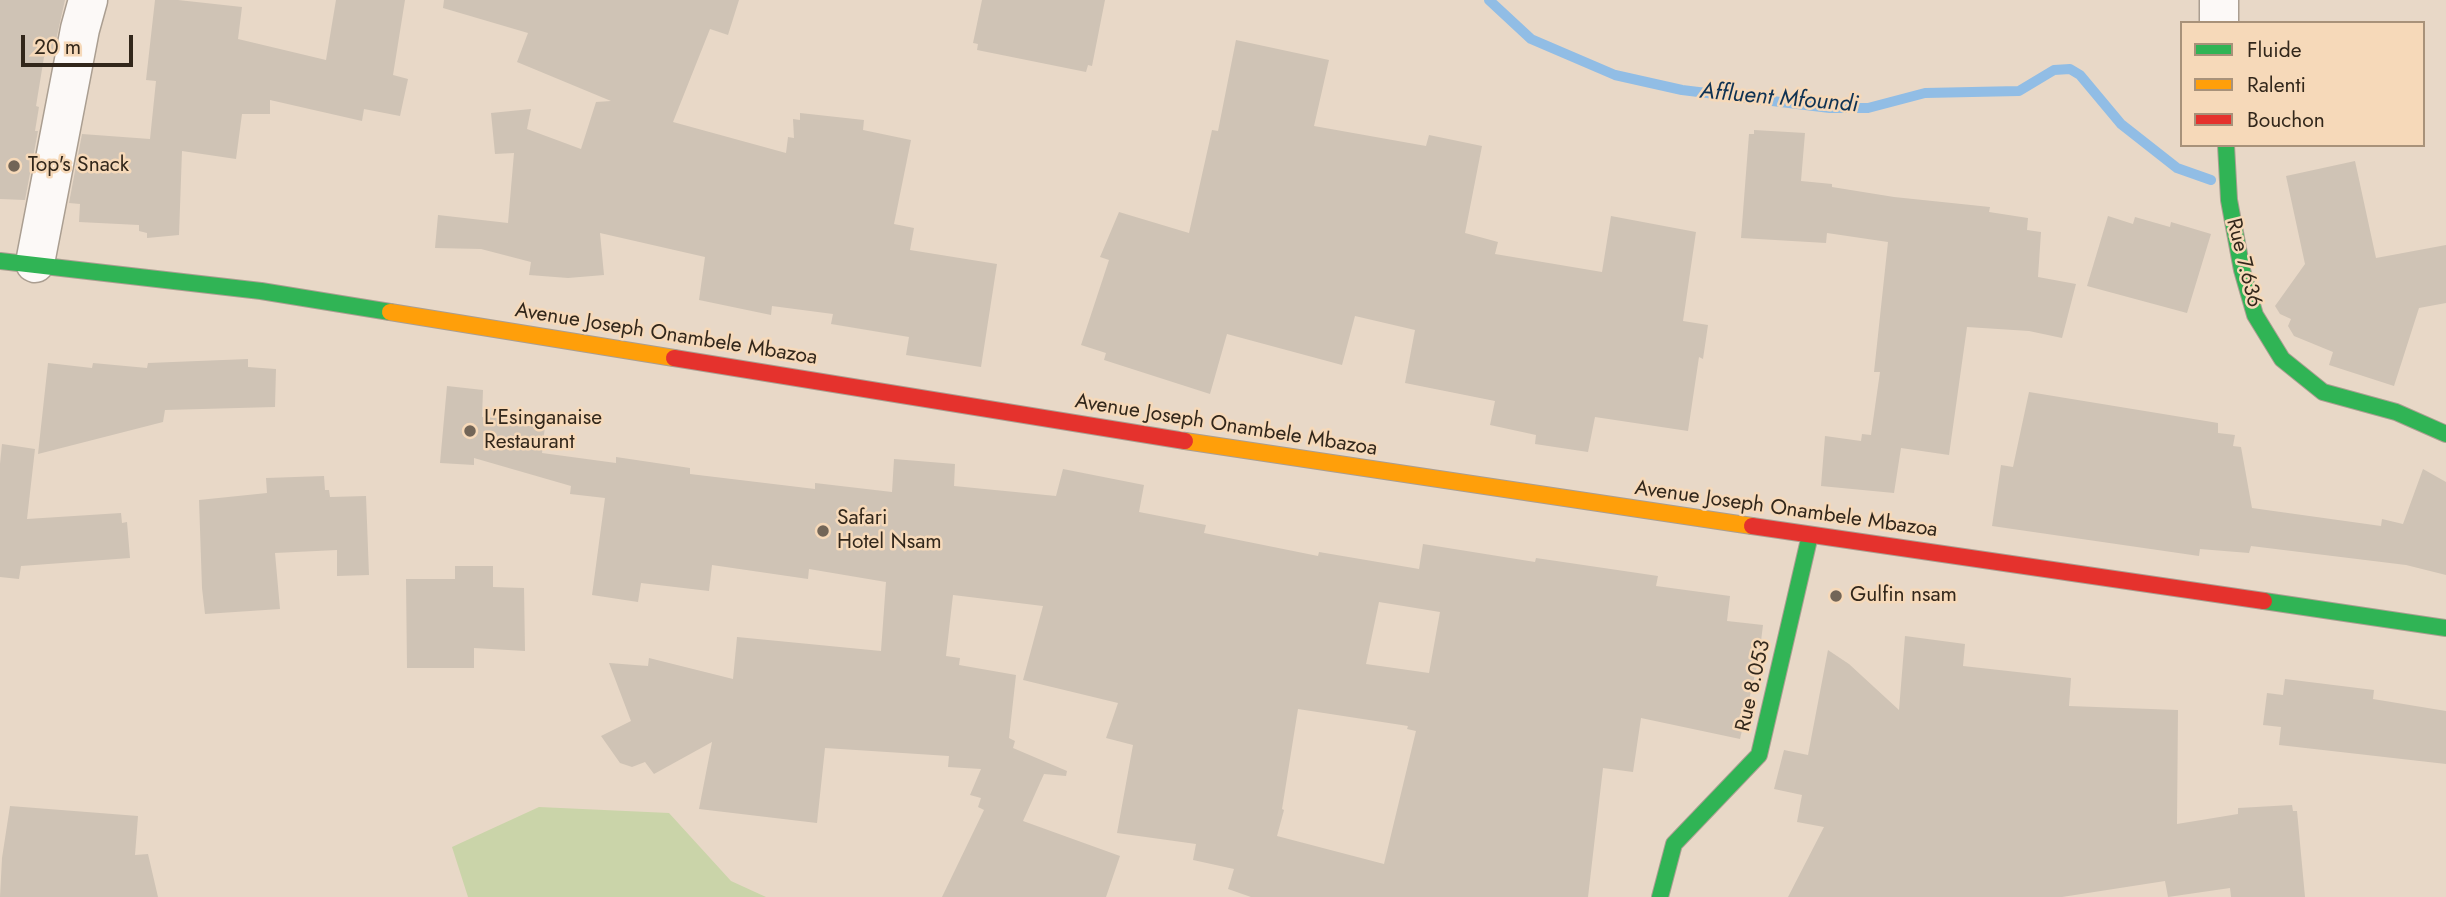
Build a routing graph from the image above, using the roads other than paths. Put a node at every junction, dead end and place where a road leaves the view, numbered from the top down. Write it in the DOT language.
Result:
graph roads {
  1 [pos="88,0"];
  2 [pos="2219,0"];
  3 [pos="2219,21"];
  4 [pos="2226,147"];
  5 [pos="18,262"];
  6 [pos="2446,434"];
  7 [pos="1811,535"];
  8 [pos="2446,628"];
  9 [pos="1660,897"];
  1 -- 5 [label="street"];
  2 -- 3 [label="street"];
  4 -- 6 [label="main road, Rue 7.636"];
  5 -- 7 [label="main road, Avenue Joseph Onambele Mbazoa"];
  7 -- 8 [label="main road, Avenue Joseph Onambele Mbazoa"];
  7 -- 9 [label="main road, Rue 8.053"];
}
